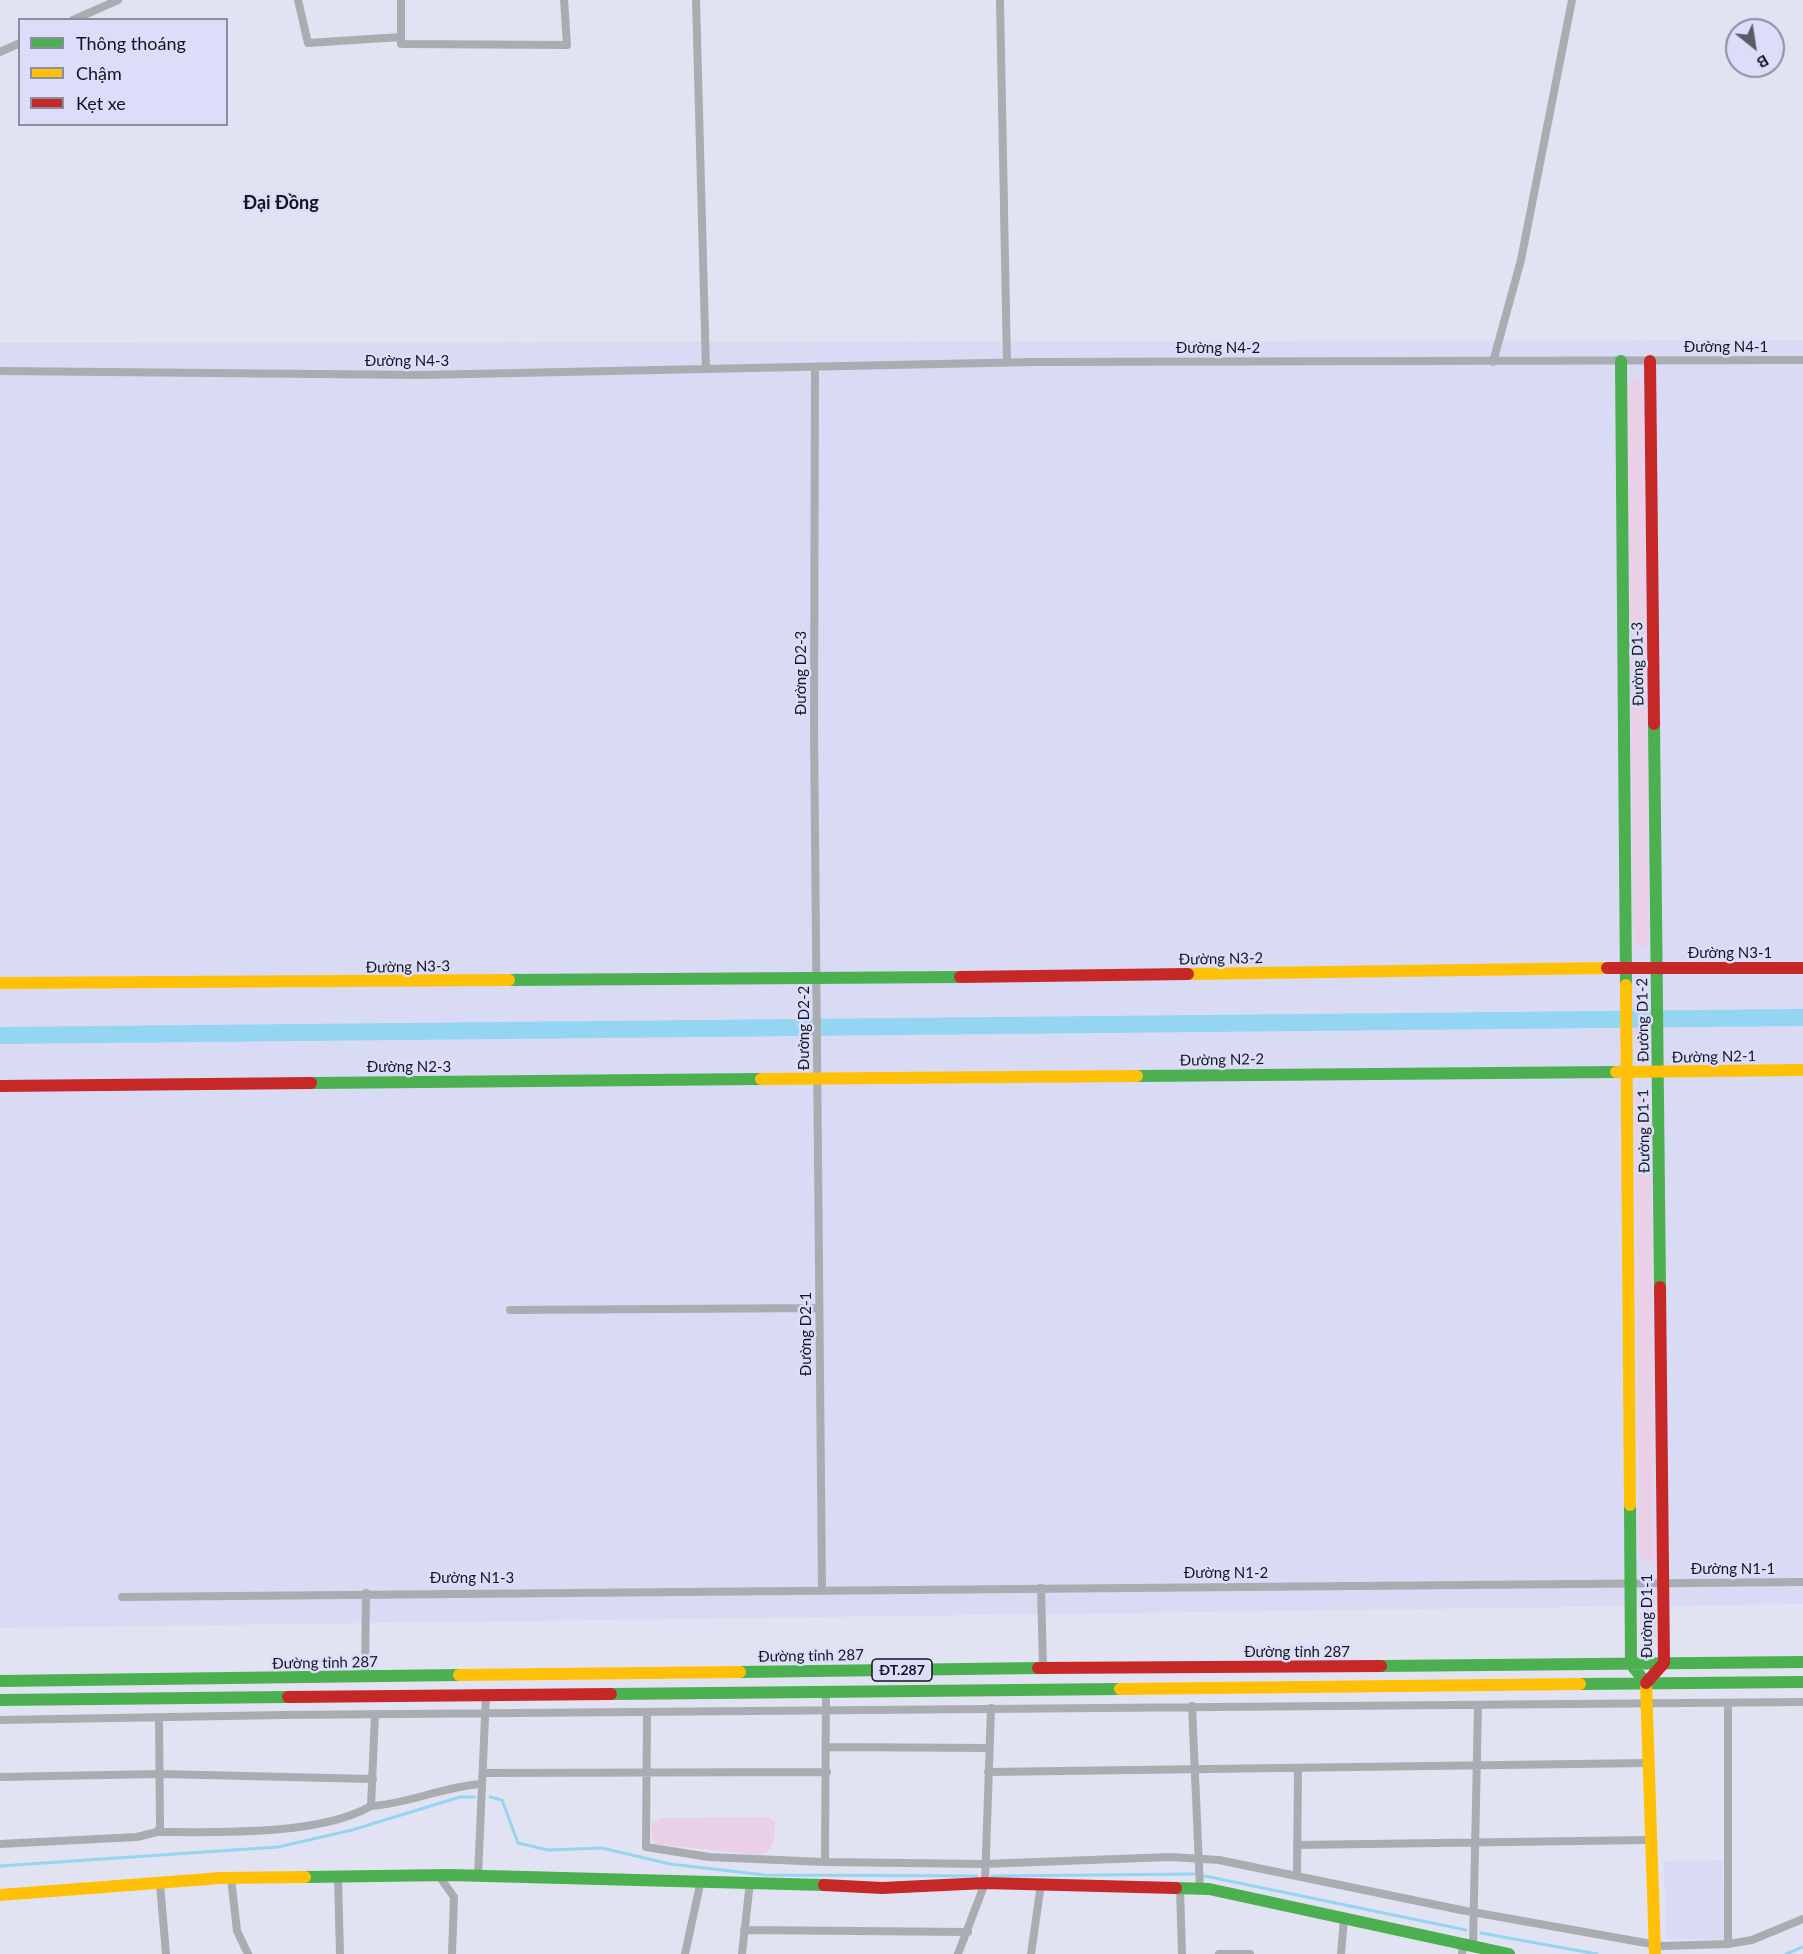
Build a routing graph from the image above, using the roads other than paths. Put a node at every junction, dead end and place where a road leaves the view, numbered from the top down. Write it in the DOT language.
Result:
graph roads {
  1 [pos="118,0"];
  2 [pos="298,0"];
  3 [pos="400,0"];
  4 [pos="564,0"];
  5 [pos="696,0"];
  6 [pos="1000,0"];
  7 [pos="1572,0"];
  8 [pos="78,18"];
  9 [pos="401,38"];
  10 [pos="18,45"];
  11 [pos="0,52"];
  12 [pos="1803,360"];
  13 [pos="1621,361"];
  14 [pos="1650,361"];
  15 [pos="1492,362"];
  16 [pos="1007,363"];
  17 [pos="814,368"];
  18 [pos="706,369"];
  19 [pos="0,371"];
  20 [pos="1626,968"];
  21 [pos="1656,968"];
  22 [pos="1803,968"];
  23 [pos="817,978"];
  24 [pos="0,983"];
  25 [pos="1803,1070"];
  26 [pos="1626,1072"];
  27 [pos="1659,1072"];
  28 [pos="818,1079"];
  29 [pos="0,1086"];
  30 [pos="819,1308"];
  31 [pos="510,1310"];
  32 [pos="1803,1582"];
  33 [pos="1631,1583"];
  34 [pos="1662,1583"];
  35 [pos="1041,1588"];
  36 [pos="822,1589"];
  37 [pos="366,1593"];
  38 [pos="122,1596"];
  39 [pos="1803,1662"];
  40 [pos="1664,1663"];
  41 [pos="1631,1664"];
  42 [pos="1043,1668"];
  43 [pos="993,1669"];
  44 [pos="365,1677"];
  45 [pos="0,1682"];
  46 [pos="1803,1682"];
  47 [pos="1646,1683"];
  48 [pos="994,1689"];
  49 [pos="826,1692"];
  50 [pos="486,1695"];
  51 [pos="0,1700"];
  52 [pos="1803,1702"];
  53 [pos="1728,1703"];
  54 [pos="1478,1705"];
  55 [pos="1647,1705"];
  56 [pos="1192,1706"];
  57 [pos="991,1708"];
  58 [pos="828,1710"];
  59 [pos="647,1712"];
  60 [pos="486,1713"];
  61 [pos="375,1714"];
  62 [pos="159,1717"];
  63 [pos="0,1720"];
  64 [pos="827,1747"];
  65 [pos="989,1748"];
  66 [pos="1648,1763"];
  67 [pos="1477,1766"];
  68 [pos="1298,1769"];
  69 [pos="1194,1770"];
  70 [pos="827,1772"];
  71 [pos="988,1772"];
  72 [pos="483,1773"];
  73 [pos="159,1774"];
  74 [pos="645,1774"];
  75 [pos="0,1777"];
  76 [pos="373,1779"];
  77 [pos="482,1784"];
  78 [pos="370,1806"];
  79 [pos="157,1832"];
  80 [pos="1649,1840"];
  81 [pos="1476,1842"];
  82 [pos="0,1844"];
  83 [pos="1297,1845"];
  84 [pos="1198,1859"];
  85 [pos="825,1862"];
  86 [pos="984,1864"];
  87 [pos="439,1876"];
  88 [pos="478,1876"];
  89 [pos="1297,1876"];
  90 [pos="338,1877"];
  91 [pos="231,1878"];
  92 [pos="701,1880"];
  93 [pos="750,1882"];
  94 [pos="985,1883"];
  95 [pos="160,1884"];
  96 [pos="1041,1884"];
  97 [pos="1180,1888"];
  98 [pos="1200,1889"];
  99 [pos="0,1895"];
  100 [pos="1475,1912"];
  101 [pos="1344,1919"];
  102 [pos="1803,1919"];
  103 [pos="744,1930"];
  104 [pos="968,1932"];
  105 [pos="1728,1944"];
  106 [pos="1466,1948"];
  107 [pos="1655,1950"];
  108 [pos="166,1954"];
  109 [pos="248,1954"];
  110 [pos="340,1954"];
  111 [pos="452,1954"];
  112 [pos="685,1954"];
  113 [pos="742,1954"];
  114 [pos="958,1954"];
  115 [pos="1031,1954"];
  116 [pos="1182,1954"];
  117 [pos="1219,1954"];
  118 [pos="1250,1954"];
  119 [pos="1341,1954"];
  120 [pos="1509,1954"];
  1 -- 8 [label="street"];
  2 -- 9 [label="street"];
  3 -- 9 [label="street"];
  4 -- 9 [label="street"];
  5 -- 18 [label="street"];
  6 -- 16 [label="street"];
  7 -- 15 [label="street"];
  10 -- 11 [label="street"];
  12 -- 14 [label="street, Đường N4-1"];
  13 -- 14 [label="street, Đường N4-1"];
  13 -- 15 [label="street, Đường N4-2"];
  13 -- 20 [label="street, Đường D1-3"];
  14 -- 21 [label="street, Đường D1-3"];
  15 -- 16 [label="street, Đường N4-2"];
  16 -- 17 [label="street, Đường N4-2"];
  17 -- 18 [label="street, Đường N4-3"];
  17 -- 23 [label="street, Đường D2-3"];
  18 -- 19 [label="street, Đường N4-3"];
  20 -- 21 [label="street, Đường N3-1"];
  20 -- 23 [label="street, Đường N3-2"];
  20 -- 26 [label="street, Đường D1-2"];
  21 -- 22 [label="street, Đường N3-1"];
  21 -- 27 [label="street, Đường D1-2"];
  23 -- 24 [label="street, Đường N3-3"];
  23 -- 28 [label="street, Đường D2-2"];
  25 -- 27 [label="street, Đường N2-1"];
  26 -- 27 [label="street, Đường N2-1"];
  26 -- 28 [label="street, Đường N2-2"];
  26 -- 33 [label="street, Đường D1-1"];
  27 -- 34 [label="street, Đường D1-1"];
  28 -- 29 [label="street, Đường N2-3"];
  28 -- 30 [label="street, Đường D2-1"];
  30 -- 31 [label="street"];
  30 -- 36 [label="street, Đường D2-1"];
  32 -- 34 [label="street, Đường N1-1"];
  33 -- 34 [label="street, Đường N1-1"];
  33 -- 35 [label="street, Đường N1-2"];
  33 -- 41 [label="street, Đường D1-1"];
  34 -- 40 [label="street, Đường D1-1"];
  35 -- 36 [label="street, Đường N1-2"];
  35 -- 42 [label="street"];
  36 -- 37 [label="street, Đường N1-3"];
  37 -- 38 [label="street, Đường N1-3"];
  37 -- 44 [label="street"];
  39 -- 40 [label="street, Đường tỉnh 287 / ĐT.287"];
  40 -- 41 [label="street, Đường tỉnh 287 / ĐT.287"];
  40 -- 47 [label="street, Đường D1-1"];
  41 -- 42 [label="street, Đường tỉnh 287 / ĐT.287"];
  41 -- 47 [label="street, Đường D1-1"];
  42 -- 43 [label="street, Đường tỉnh 287 / ĐT.287"];
  43 -- 44 [label="street, Đường tỉnh 287 / ĐT.287"];
  43 -- 48 [label="street"];
  44 -- 45 [label="street, Đường tỉnh 287 / ĐT.287"];
  46 -- 47 [label="street, ĐT.287"];
  47 -- 48 [label="street, ĐT.287"];
  47 -- 55 [label="street"];
  48 -- 49 [label="street, ĐT.287"];
  49 -- 50 [label="street, ĐT.287"];
  49 -- 58 [label="street"];
  50 -- 51 [label="street, ĐT.287"];
  50 -- 60 [label="street"];
  52 -- 53 [label="street"];
  53 -- 55 [label="street"];
  53 -- 105 [label="street"];
  54 -- 55 [label="street"];
  54 -- 56 [label="street"];
  54 -- 67 [label="street"];
  55 -- 66 [label="street"];
  56 -- 57 [label="street"];
  56 -- 69 [label="street"];
  57 -- 58 [label="street"];
  57 -- 65 [label="street"];
  58 -- 59 [label="street"];
  58 -- 64 [label="street"];
  59 -- 60 [label="street"];
  59 -- 74 [label="street"];
  60 -- 61 [label="street"];
  60 -- 72 [label="street"];
  61 -- 62 [label="street"];
  61 -- 76 [label="street"];
  62 -- 63 [label="street"];
  62 -- 73 [label="street"];
  64 -- 65 [label="street"];
  64 -- 70 [label="street"];
  65 -- 71 [label="street"];
  66 -- 67 [label="street"];
  66 -- 80 [label="street"];
  67 -- 68 [label="street"];
  67 -- 81 [label="street"];
  68 -- 69 [label="street"];
  68 -- 83 [label="street"];
  69 -- 71 [label="street"];
  69 -- 84 [label="street"];
  70 -- 74 [label="street"];
  70 -- 85 [label="street"];
  71 -- 86 [label="street"];
  72 -- 74 [label="street"];
  72 -- 77 [label="street"];
  73 -- 75 [label="street"];
  73 -- 76 [label="street"];
  73 -- 79 [label="street"];
  74 -- 85 [label="street"];
  76 -- 78 [label="street"];
  77 -- 78 [label="street"];
  77 -- 88 [label="street"];
  78 -- 79 [label="street"];
  79 -- 82 [label="street"];
  80 -- 81 [label="street"];
  80 -- 107 [label="street"];
  81 -- 83 [label="street"];
  81 -- 100 [label="street"];
  83 -- 89 [label="street"];
  84 -- 86 [label="street"];
  84 -- 89 [label="street"];
  84 -- 98 [label="street"];
  85 -- 86 [label="street"];
  86 -- 94 [label="street"];
  87 -- 88 [label="street"];
  87 -- 90 [label="street"];
  87 -- 111 [label="street"];
  88 -- 92 [label="street"];
  89 -- 100 [label="street"];
  90 -- 91 [label="street"];
  90 -- 110 [label="street"];
  91 -- 95 [label="street"];
  91 -- 109 [label="street"];
  92 -- 93 [label="street"];
  92 -- 112 [label="street"];
  93 -- 94 [label="street"];
  93 -- 103 [label="street"];
  94 -- 96 [label="street"];
  94 -- 104 [label="street"];
  95 -- 99 [label="street"];
  95 -- 108 [label="street"];
  96 -- 97 [label="street"];
  96 -- 115 [label="street"];
  97 -- 98 [label="street"];
  97 -- 116 [label="street"];
  98 -- 101 [label="street"];
  100 -- 106 [label="street"];
  100 -- 107 [label="street"];
  101 -- 106 [label="street"];
  101 -- 119 [label="street"];
  102 -- 105 [label="street"];
  103 -- 104 [label="street"];
  103 -- 113 [label="street"];
  104 -- 114 [label="street"];
  105 -- 107 [label="street"];
  106 -- 120 [label="street"];
  117 -- 118 [label="street"];
}
